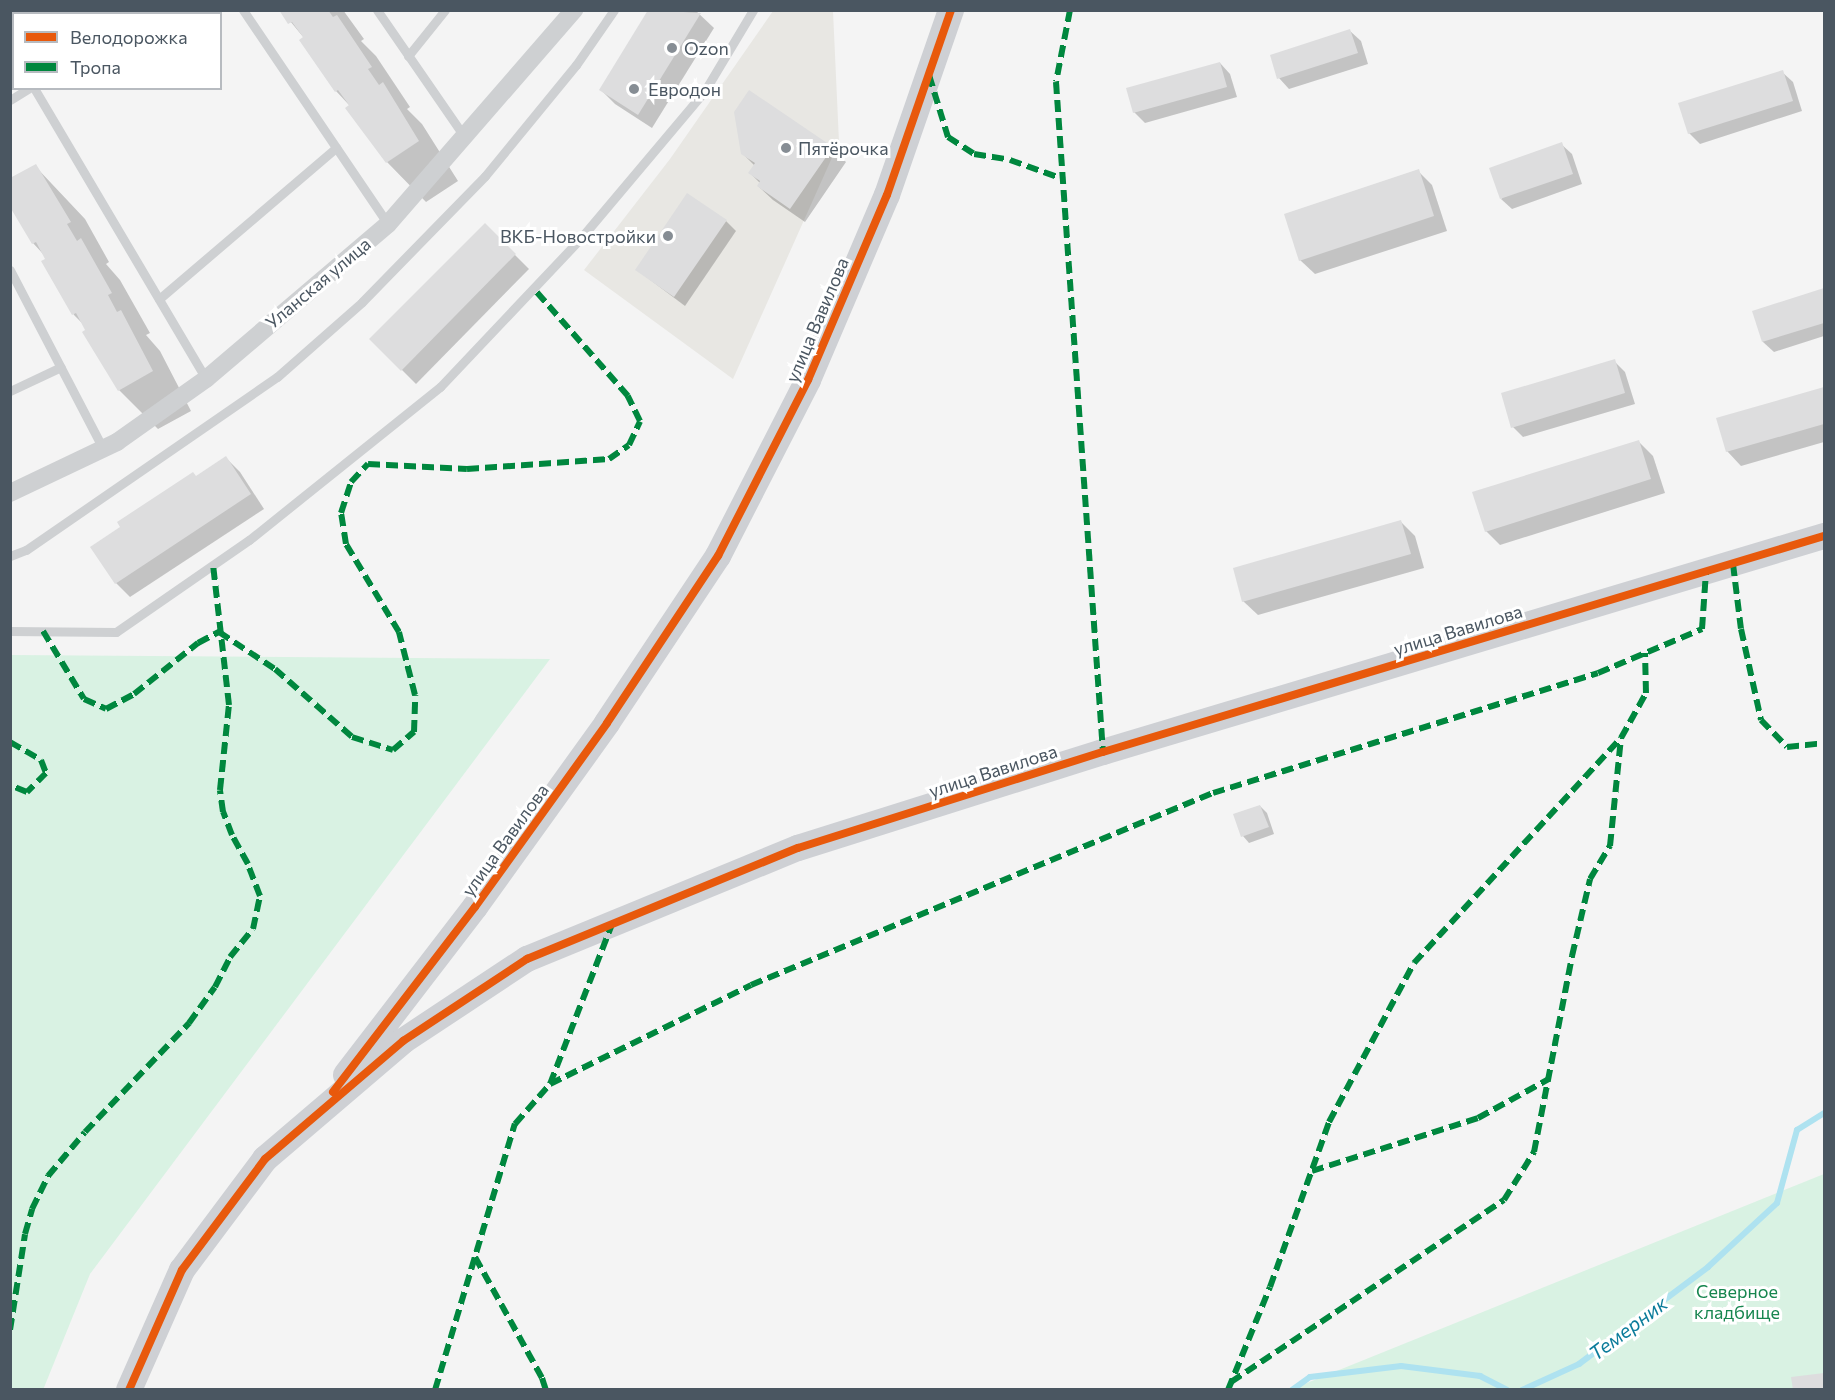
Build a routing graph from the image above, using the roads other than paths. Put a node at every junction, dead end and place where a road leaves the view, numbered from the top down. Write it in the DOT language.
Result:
graph roads {
  1 [pos="243,10"];
  2 [pos="377,10"];
  3 [pos="445,10"];
  4 [pos="574,10"];
  5 [pos="614,10"];
  6 [pos="753,10"];
  7 [pos="951,10"];
  8 [pos="408,56"];
  9 [pos="25,90"];
  10 [pos="35,90"];
  11 [pos="10,100"];
  12 [pos="464,136"];
  13 [pos="336,148"];
  14 [pos="388,224"];
  15 [pos="10,270"];
  16 [pos="159,299"];
  17 [pos="60,367"];
  18 [pos="206,379"];
  19 [pos="10,391"];
  20 [pos="103,449"];
  21 [pos="10,492"];
  22 [pos="1824,536"];
  23 [pos="10,556"];
  24 [pos="10,631"];
  25 [pos="313,1118"];
  26 [pos="129,1389"];
  1 -- 13 [label="lane"];
  2 -- 8 [label="lane"];
  3 -- 8 [label="lane"];
  4 -- 12 [label="street, Уланская улица"];
  5 -- 23 [label="lane"];
  6 -- 24 [label="lane"];
  7 -- 25 [label="street, улица Вавилова"];
  8 -- 12 [label="lane"];
  9 -- 11 [label="lane"];
  10 -- 16 [label="lane"];
  12 -- 14 [label="street, Уланская улица"];
  13 -- 14 [label="lane"];
  13 -- 16 [label="lane"];
  14 -- 18 [label="street, Уланская улица"];
  15 -- 17 [label="lane"];
  16 -- 18 [label="lane"];
  17 -- 19 [label="lane"];
  17 -- 20 [label="lane"];
  18 -- 20 [label="street, Уланская улица"];
  20 -- 21 [label="street, Уланская улица"];
  22 -- 25 [label="street, улица Вавилова"];
  25 -- 26 [label="street, улица Вавилова"];
}
